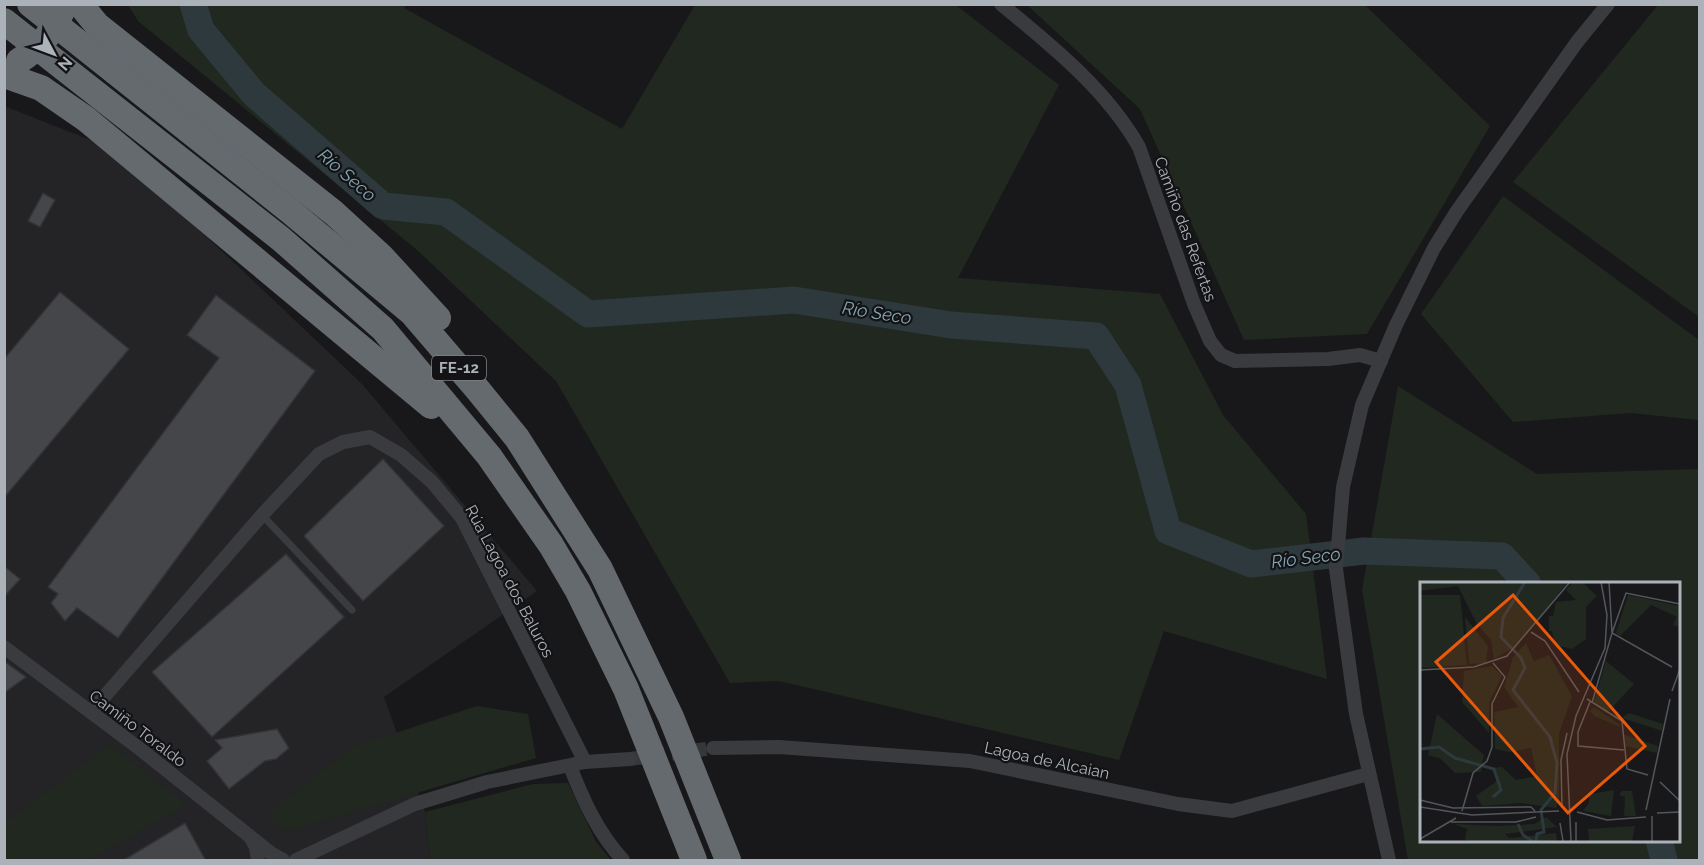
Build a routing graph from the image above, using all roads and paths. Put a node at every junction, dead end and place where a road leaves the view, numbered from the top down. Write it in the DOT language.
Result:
graph roads {
  1 [pos="30,4"];
  2 [pos="1001,4"];
  3 [pos="1608,4"];
  4 [pos="69,6"];
  5 [pos="4,21"];
  6 [pos="9,68"];
  7 [pos="1381,361"];
  8 [pos="517,438"];
  9 [pos="489,456"];
  10 [pos="262,515"];
  11 [pos="352,610"];
  12 [pos="4,647"];
  13 [pos="91,712"];
  14 [pos="713,748"];
  15 [pos="630,759"];
  16 [pos="585,762"];
  17 [pos="570,766"];
  18 [pos="1368,774"];
  19 [pos="250,836"];
  20 [pos="258,861"];
  21 [pos="283,861"];
  22 [pos="296,861"];
  23 [pos="622,861"];
  24 [pos="694,861"];
  25 [pos="728,861"];
  26 [pos="1389,861"];
  1 -- 8 [label="highway, FE-12"];
  2 -- 7 [label="street, Camiño das Refertas"];
  3 -- 7 [label="street"];
  4 -- 6 [label="highway, bridge"];
  4 -- 8 [label="highway"];
  5 -- 9 [label="highway, FE-12"];
  6 -- 9 [label="highway"];
  7 -- 18 [label="street"];
  8 -- 25 [label="highway, FE-12"];
  9 -- 24 [label="highway, FE-12"];
  10 -- 11 [label="lane"];
  10 -- 13 [label="street, Rúa Lagoa dos Baluros"];
  10 -- 16 [label="street, Rúa Lagoa dos Baluros"];
  12 -- 13 [label="street, Camiño Toraldo"];
  13 -- 19 [label="street, Camiño Toraldo"];
  14 -- 18 [label="street, Lagoa de Alcaian"];
  15 -- 16 [label="street"];
  16 -- 17 [label="street"];
  17 -- 22 [label="street"];
  17 -- 23 [label="street"];
  18 -- 26 [label="street"];
  19 -- 20 [label="street"];
  19 -- 21 [label="street, Camiño Toraldo"];
}
